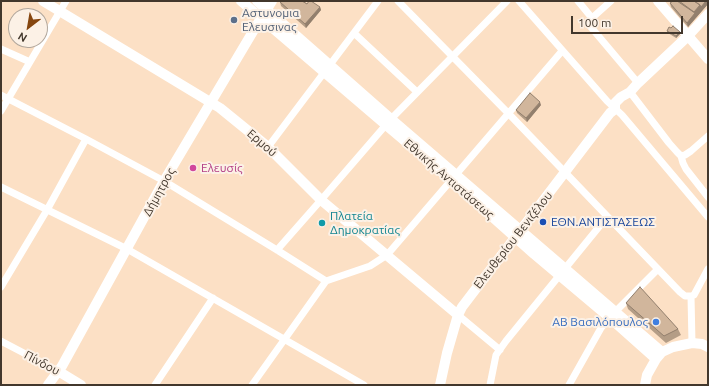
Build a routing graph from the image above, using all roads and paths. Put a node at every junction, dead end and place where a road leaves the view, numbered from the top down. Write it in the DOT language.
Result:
graph roads {
  1 [pos="44,1"];
  2 [pos="66,1"];
  3 [pos="241,1"];
  4 [pos="257,1"];
  5 [pos="378,1"];
  6 [pos="398,1"];
  7 [pos="507,1"];
  8 [pos="520,1"];
  9 [pos="578,1"];
  10 [pos="610,1"];
  11 [pos="658,1"];
  12 [pos="267,9"];
  13 [pos="60,11"];
  14 [pos="708,14"];
  15 [pos="592,18"];
  16 [pos="354,33"];
  17 [pos="688,36"];
  18 [pos="1,49"];
  19 [pos="562,50"];
  20 [pos="452,56"];
  21 [pos="708,60"];
  22 [pos="30,62"];
  23 [pos="328,69"];
  24 [pos="638,83"];
  25 [pos="417,92"];
  26 [pos="630,92"];
  27 [pos="1,95"];
  28 [pos="8,99"];
  29 [pos="212,102"];
  30 [pos="615,109"];
  31 [pos="1,111"];
  32 [pos="509,114"];
  33 [pos="389,122"];
  34 [pos="708,136"];
  35 [pos="86,139"];
  36 [pos="268,147"];
  37 [pos="681,156"];
  38 [pos="565,172"];
  39 [pos="454,177"];
  40 [pos="164,182"];
  41 [pos="1,187"];
  42 [pos="708,197"];
  43 [pos="321,200"];
  44 [pos="47,210"];
  45 [pos="607,217"];
  46 [pos="708,217"];
  47 [pos="518,233"];
  48 [pos="127,249"];
  49 [pos="277,250"];
  50 [pos="387,255"];
  51 [pos="658,269"];
  52 [pos="708,269"];
  53 [pos="563,272"];
  54 [pos="326,281"];
  55 [pos="1,288"];
  56 [pos="691,296"];
  57 [pos="213,298"];
  58 [pos="458,315"];
  59 [pos="613,315"];
  60 [pos="284,340"];
  61 [pos="1,341"];
  62 [pos="692,343"];
  63 [pos="708,346"];
  64 [pos="500,350"];
  65 [pos="659,356"];
  66 [pos="58,371"];
  67 [pos="48,385"];
  68 [pos="81,385"];
  69 [pos="155,385"];
  70 [pos="252,385"];
  71 [pos="364,385"];
  72 [pos="440,385"];
  73 [pos="490,385"];
  74 [pos="569,385"];
  75 [pos="645,385"];
  1 -- 13 [label="street, Ερμού"];
  2 -- 13 [label="street"];
  3 -- 12 [label="street, Εθνικής Αντιστάσεως"];
  4 -- 12 [label="street, Εθνικής Αντιστάσεως"];
  5 -- 16 [label="street"];
  6 -- 20 [label="street"];
  7 -- 20 [label="street"];
  8 -- 19 [label="street"];
  9 -- 15 [label="street"];
  10 -- 15 [label="street"];
  11 -- 17 [label="street"];
  12 -- 23 [label="street, Εθνικής Αντιστάσεως"];
  12 -- 29 [label="street, Δήμητρος"];
  13 -- 22 [label="street"];
  13 -- 29 [label="street, Ερμού"];
  14 -- 17 [label="street"];
  15 -- 24 [label="street"];
  16 -- 23 [label="street"];
  16 -- 25 [label="street"];
  17 -- 21 [label="street"];
  17 -- 24 [label="street"];
  18 -- 22 [label="street"];
  19 -- 30 [label="street"];
  19 -- 32 [label="street"];
  20 -- 25 [label="street"];
  20 -- 32 [label="street"];
  22 -- 28 [label="street"];
  23 -- 33 [label="street, Εθνικής Αντιστάσεως"];
  23 -- 36 [label="street"];
  24 -- 26 [label="street"];
  25 -- 33 [label="street"];
  26 -- 30 [label="street, Ελευθερίου Βενιζέλου"];
  26 -- 37 [label="street"];
  27 -- 28 [label="street"];
  28 -- 31 [label="street"];
  28 -- 35 [label="street"];
  29 -- 36 [label="street, Ερμού"];
  29 -- 40 [label="street, Δήμητρος"];
  30 -- 38 [label="street, Ελευθερίου Βενιζέλου"];
  30 -- 46 [label="street"];
  32 -- 38 [label="street"];
  32 -- 39 [label="street"];
  33 -- 39 [label="street, Εθνικής Αντιστάσεως"];
  33 -- 43 [label="street"];
  34 -- 37 [label="street"];
  35 -- 40 [label="street"];
  35 -- 44 [label="street"];
  36 -- 43 [label="street, Ερμού"];
  37 -- 42 [label="street"];
  38 -- 45 [label="street"];
  38 -- 47 [label="street, Ελευθερίου Βενιζέλου"];
  39 -- 47 [label="street, Εθνικής Αντιστάσεως"];
  39 -- 50 [label="street"];
  40 -- 48 [label="street, Δήμητρος"];
  40 -- 49 [label="street"];
  41 -- 44 [label="street"];
  43 -- 49 [label="street"];
  43 -- 50 [label="street, Ερμού"];
  44 -- 48 [label="street"];
  44 -- 55 [label="street"];
  45 -- 51 [label="street"];
  45 -- 53 [label="street"];
  47 -- 53 [label="street, Εθνικής Αντιστάσεως"];
  47 -- 58 [label="street, Ελευθερίου Βενιζέλου"];
  48 -- 57 [label="street"];
  48 -- 66 [label="street, Δήμητρος"];
  49 -- 54 [label="street"];
  50 -- 54 [label="street"];
  50 -- 58 [label="street, Ερμού"];
  51 -- 56 [label="street"];
  51 -- 59 [label="street"];
  52 -- 56 [label="street"];
  53 -- 59 [label="street, Εθνικής Αντιστάσεως"];
  53 -- 64 [label="street"];
  54 -- 60 [label="street"];
  56 -- 62 [label="street"];
  57 -- 60 [label="street"];
  57 -- 69 [label="street"];
  58 -- 64 [label="street"];
  58 -- 72 [label="street, Ελευθερίου Βενιζέλου"];
  59 -- 65 [label="street, Εθνικής Αντιστάσεως"];
  59 -- 74 [label="street"];
  60 -- 70 [label="street"];
  60 -- 71 [label="street"];
  61 -- 66 [label="street, Πίνδου"];
  62 -- 63 [label="street"];
  62 -- 65 [label="street"];
  64 -- 73 [label="street"];
  65 -- 75 [label="street"];
  66 -- 67 [label="street, Δήμητρος"];
  66 -- 68 [label="street, Πίνδου"];
}
